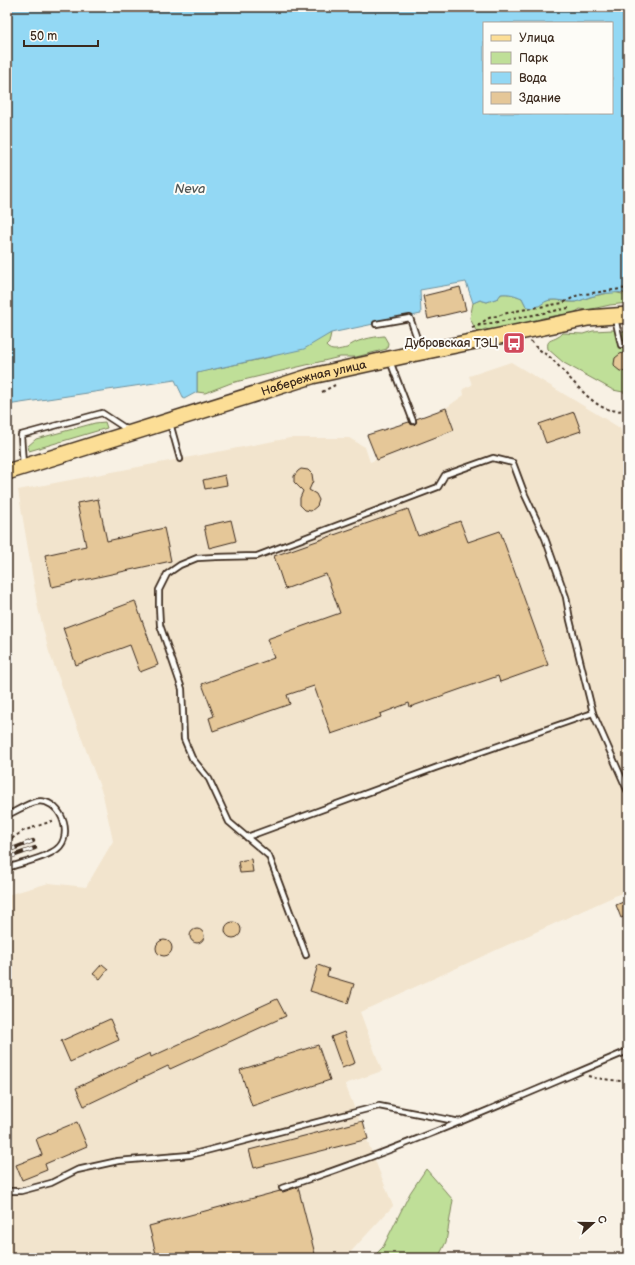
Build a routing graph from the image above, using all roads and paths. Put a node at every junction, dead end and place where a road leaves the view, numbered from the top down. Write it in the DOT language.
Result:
graph roads {
  1 [pos="628,288"];
  2 [pos="621,316"];
  3 [pos="376,324"];
  4 [pos="477,326"];
  5 [pos="527,331"];
  6 [pos="621,345"];
  7 [pos="422,352"];
  8 [pos="389,359"];
  9 [pos="628,410"];
  10 [pos="170,421"];
  11 [pos="413,421"];
  12 [pos="132,433"];
  13 [pos="180,459"];
  14 [pos="23,467"];
  15 [pos="7,472"];
  16 [pos="594,712"];
  17 [pos="628,792"];
  18 [pos="7,816"];
  19 [pos="62,817"];
  20 [pos="248,837"];
  21 [pos="7,842"];
  22 [pos="7,868"];
  23 [pos="306,955"];
  24 [pos="628,1051"];
  25 [pos="577,1072"];
  26 [pos="628,1082"];
  27 [pos="460,1122"];
  28 [pos="282,1188"];
  29 [pos="7,1190"];
  1 -- 4 [label="path"];
  2 -- 5 [label="main road, Набережная улица"];
  2 -- 6 [label="lane"];
  3 -- 7 [label="lane"];
  5 -- 7 [label="main road, Набережная улица"];
  5 -- 9 [label="path"];
  7 -- 8 [label="main road, Набережная улица"];
  8 -- 10 [label="main road, Набережная улица"];
  8 -- 11 [label="lane"];
  10 -- 12 [label="main road, Набережная улица"];
  10 -- 13 [label="lane"];
  12 -- 14 [label="main road, Набережная улица"];
  12 -- 14 [label="lane"];
  14 -- 15 [label="main road, Набережная улица"];
  16 -- 17 [label="lane"];
  16 -- 20 [label="lane"];
  16 -- 20 [label="lane"];
  18 -- 19 [label="lane"];
  19 -- 21 [label="path"];
  19 -- 22 [label="lane"];
  20 -- 23 [label="lane"];
  24 -- 25 [label="lane"];
  25 -- 26 [label="path"];
  25 -- 27 [label="lane"];
  27 -- 28 [label="lane"];
  27 -- 29 [label="lane"];
}
